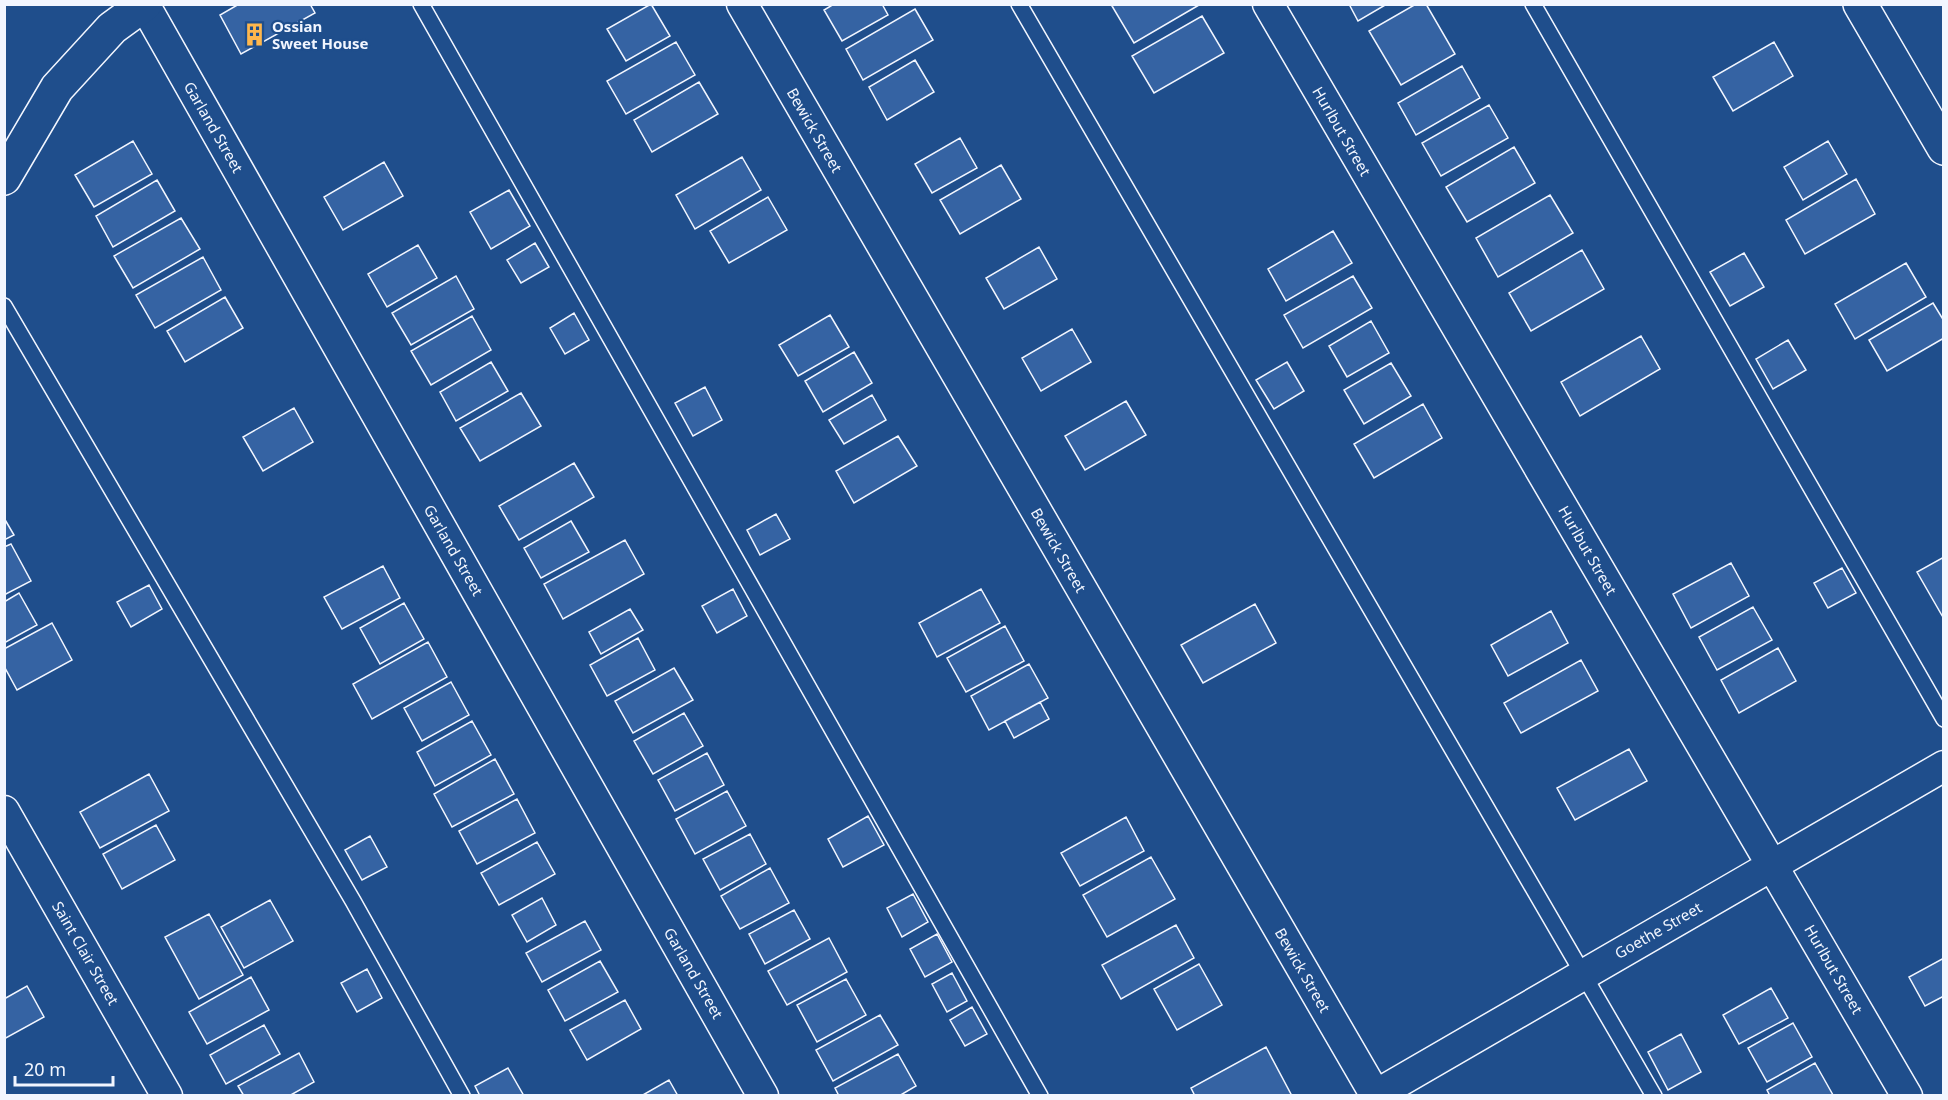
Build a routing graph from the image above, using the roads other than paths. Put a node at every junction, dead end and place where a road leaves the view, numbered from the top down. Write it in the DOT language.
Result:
graph roads {
  1 [pos="421,4"];
  2 [pos="742,4"];
  3 [pos="1019,4"];
  4 [pos="1268,4"];
  5 [pos="1533,4"];
  6 [pos="1860,4"];
  7 [pos="145,5"];
  8 [pos="1944,148"];
  9 [pos="4,178"];
  10 [pos="4,306"];
  11 [pos="1944,719"];
  12 [pos="1944,765"];
  13 [pos="4,811"];
  14 [pos="1773,864"];
  15 [pos="1582,974"];
  16 [pos="167,1095"];
  17 [pos="462,1095"];
  18 [pos="763,1095"];
  19 [pos="1040,1095"];
  20 [pos="1375,1095"];
  21 [pos="1654,1095"];
  22 [pos="1907,1095"];
  1 -- 19 [label="lane"];
  2 -- 20 [label="street, Bewick Street"];
  3 -- 15 [label="lane"];
  4 -- 14 [label="street, Hurlbut Street"];
  5 -- 11 [label="lane"];
  6 -- 8 [label="street"];
  7 -- 9 [label="street"];
  7 -- 18 [label="street, Garland Street"];
  10 -- 17 [label="lane"];
  12 -- 14 [label="street, Goethe Street"];
  13 -- 16 [label="street, Saint Clair Street"];
  14 -- 15 [label="street, Goethe Street"];
  14 -- 22 [label="street, Hurlbut Street"];
  15 -- 20 [label="street, Goethe Street"];
  15 -- 21 [label="lane"];
}
